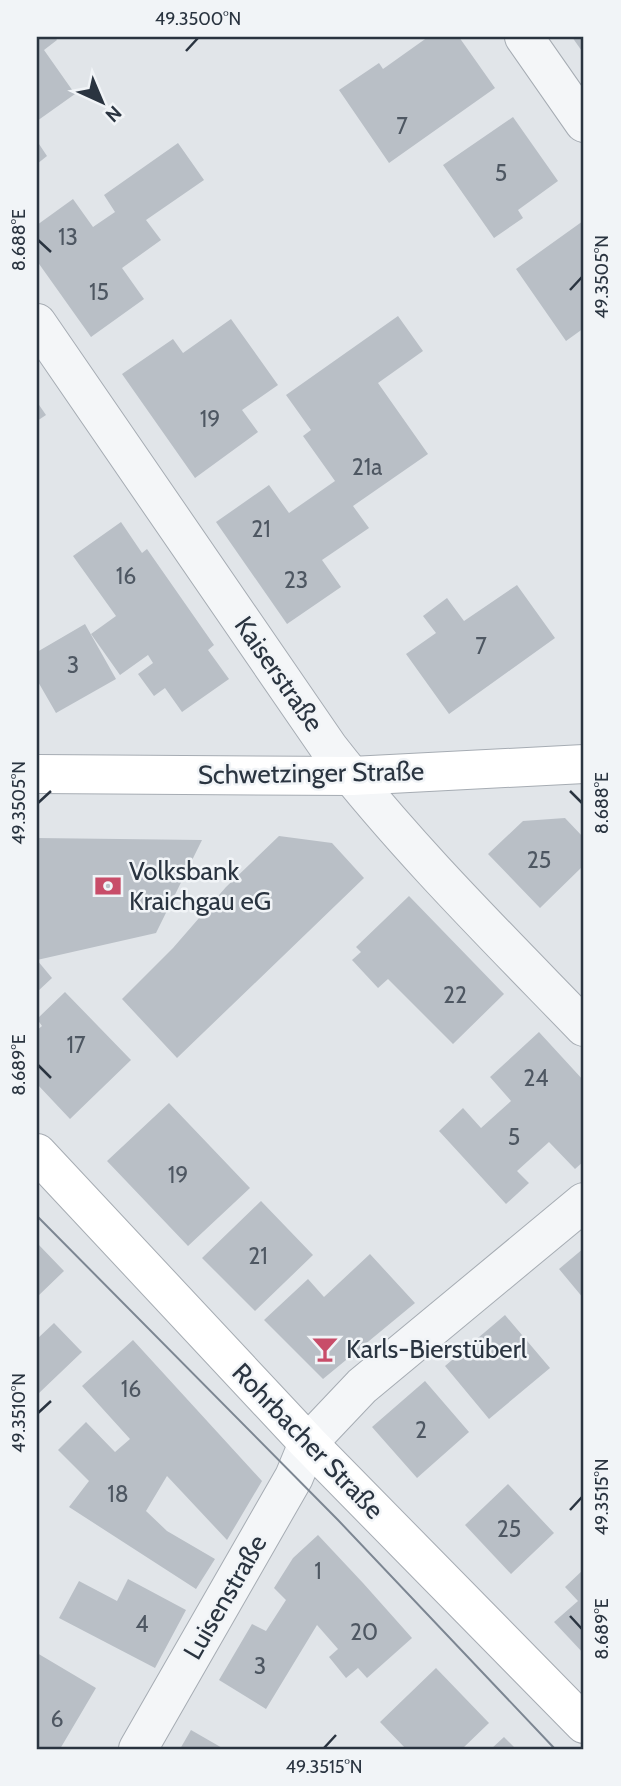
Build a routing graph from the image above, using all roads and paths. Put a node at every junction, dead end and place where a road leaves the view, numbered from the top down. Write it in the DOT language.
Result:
graph roads {
  1 [pos="524,37"];
  2 [pos="584,123"];
  3 [pos="37,323"];
  4 [pos="584,764"];
  5 [pos="37,774"];
  6 [pos="352,776"];
  7 [pos="584,1027"];
  8 [pos="37,1153"];
  9 [pos="584,1202"];
  10 [pos="308,1443"];
  11 [pos="584,1724"];
  12 [pos="138,1749"];
  1 -- 2 [label="street"];
  3 -- 6 [label="street, Kaiserstraße"];
  4 -- 6 [label="main road, Schwetzinger Straße"];
  5 -- 6 [label="main road, Schwetzinger Straße"];
  6 -- 7 [label="street, Kaiserstraße"];
  8 -- 10 [label="main road, Rohrbacher Straße"];
  9 -- 10 [label="street"];
  10 -- 11 [label="main road, Rohrbacher Straße"];
  10 -- 12 [label="street, Luisenstraße"];
}
